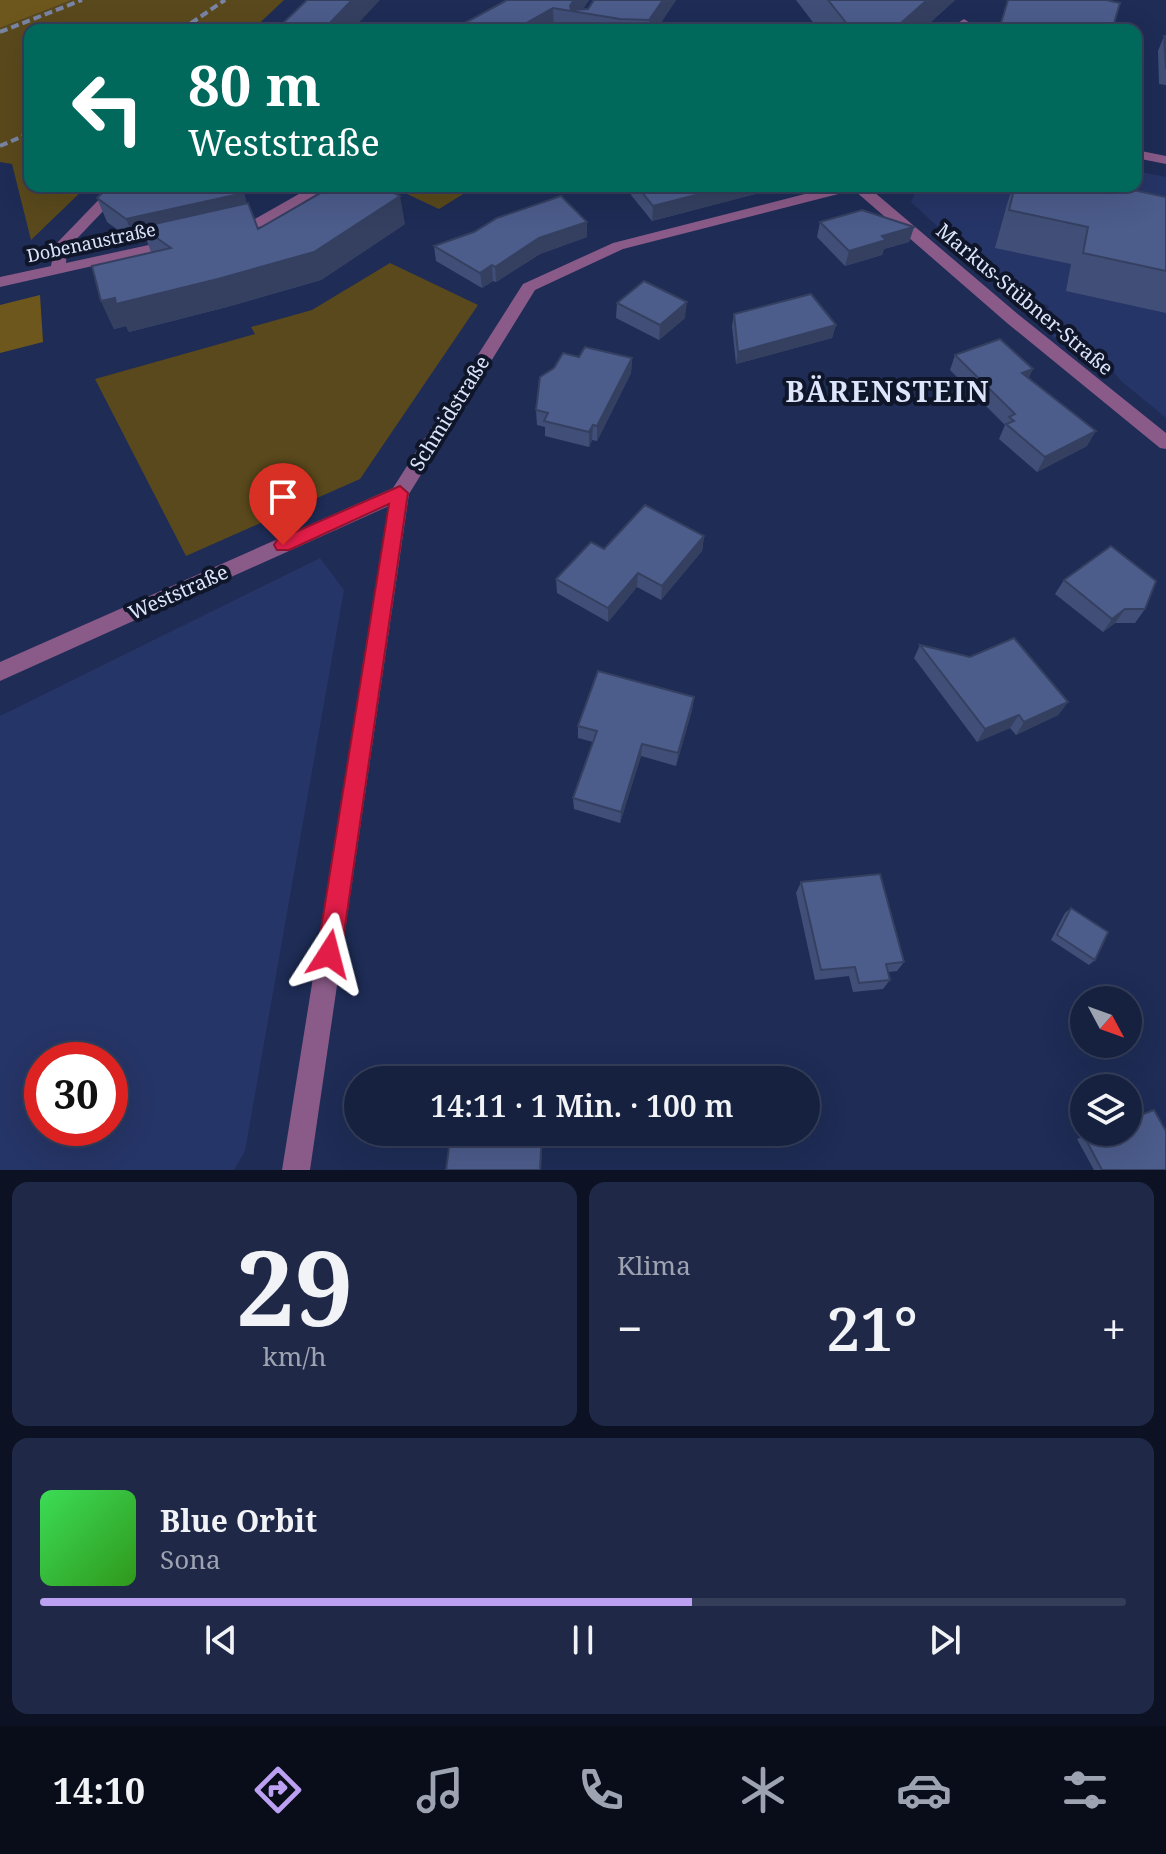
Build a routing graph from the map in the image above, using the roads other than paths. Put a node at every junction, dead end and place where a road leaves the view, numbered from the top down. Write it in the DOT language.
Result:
graph roads {
  1 [pos="1142,155"];
  2 [pos="1166,160"];
  3 [pos="114,192"];
  4 [pos="312,192"];
  5 [pos="832,192"];
  6 [pos="863,192"];
  7 [pos="58,269"];
  8 [pos="0,282"];
  9 [pos="1166,443"];
  10 [pos="400,493"];
  11 [pos="0,672"];
  12 [pos="296,1170"];
  1 -- 2 [label="street"];
  3 -- 7 [label="street"];
  4 -- 7 [label="street, Dobenaustraße"];
  5 -- 10 [label="street, Schmidstraße"];
  6 -- 9 [label="street, Markus-Stübner-Straße"];
  7 -- 8 [label="street, Dobenaustraße"];
  10 -- 11 [label="street, Weststraße"];
  10 -- 12 [label="street, Schmidstraße"];
}
